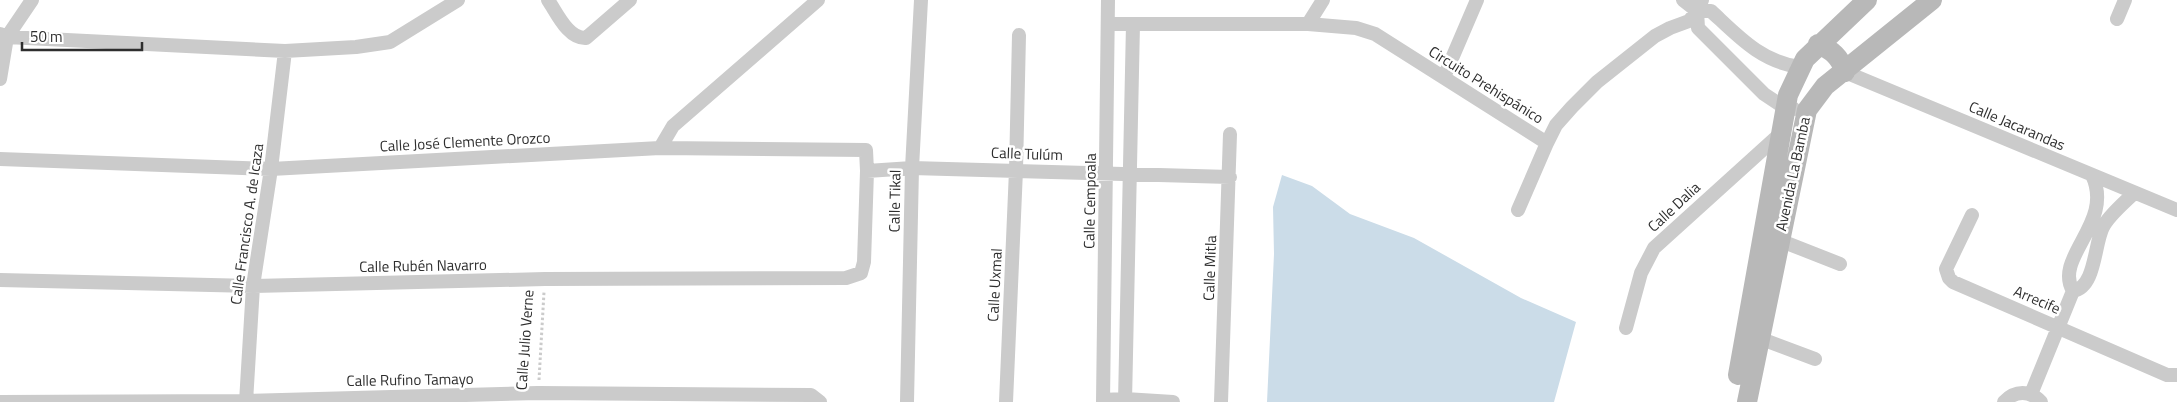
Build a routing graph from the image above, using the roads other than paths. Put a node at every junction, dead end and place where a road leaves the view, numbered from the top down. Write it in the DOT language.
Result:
graph roads {
  1 [pos="32,0"];
  2 [pos="458,0"];
  3 [pos="548,0"];
  4 [pos="630,0"];
  5 [pos="818,0"];
  6 [pos="921,0"];
  7 [pos="1108,0"];
  8 [pos="1323,0"];
  9 [pos="1477,0"];
  10 [pos="1683,0"];
  11 [pos="1867,0"];
  12 [pos="1932,0"];
  13 [pos="2125,0"];
  14 [pos="1699,6"];
  15 [pos="2117,19"];
  16 [pos="1108,24"];
  17 [pos="1133,24"];
  18 [pos="1308,24"];
  19 [pos="4,35"];
  20 [pos="1020,35"];
  21 [pos="1818,44"];
  22 [pos="284,51"];
  23 [pos="1800,67"];
  24 [pos="1844,72"];
  25 [pos="1444,77"];
  26 [pos="0,79"];
  27 [pos="1825,86"];
  28 [pos="1785,108"];
  29 [pos="1807,110"];
  30 [pos="1230,134"];
  31 [pos="1780,134"];
  32 [pos="1547,143"];
  33 [pos="660,148"];
  34 [pos="0,159"];
  35 [pos="912,168"];
  36 [pos="271,169"];
  37 [pos="1016,170"];
  38 [pos="867,171"];
  39 [pos="1106,173"];
  40 [pos="1130,173"];
  41 [pos="2092,175"];
  42 [pos="1230,177"];
  43 [pos="2134,193"];
  44 [pos="1518,210"];
  45 [pos="2177,210"];
  46 [pos="1972,215"];
  47 [pos="1779,240"];
  48 [pos="1840,264"];
  49 [pos="0,280"];
  50 [pos="253,286"];
  51 [pos="2073,291"];
  52 [pos="2058,327"];
  53 [pos="1626,328"];
  54 [pos="1759,338"];
  55 [pos="1815,359"];
  56 [pos="2177,375"];
  57 [pos="537,398"];
  58 [pos="2036,398"];
  59 [pos="1125,400"];
  60 [pos="246,401"];
  61 [pos="820,401"];
  62 [pos="1103,401"];
  63 [pos="0,402"];
  64 [pos="907,402"];
  65 [pos="1006,402"];
  66 [pos="1173,402"];
  67 [pos="1221,402"];
  68 [pos="1733,402"];
  69 [pos="1747,402"];
  70 [pos="2004,402"];
  1 -- 19 [label="street"];
  2 -- 22 [label="street"];
  3 -- 4 [label="street"];
  5 -- 33 [label="street"];
  6 -- 35 [label="street, Calle Tikal"];
  7 -- 16 [label="street, Calle Cempoala"];
  8 -- 18 [label="street"];
  9 -- 25 [label="street"];
  10 -- 14 [label="street"];
  11 -- 21 [label="street, Avenida La Bamba"];
  12 -- 24 [label="street, Avenida La Bamba"];
  13 -- 15 [label="street"];
  14 -- 23 [label="street"];
  14 -- 28 [label="street"];
  14 -- 32 [label="street, Circuito Prehispánico"];
  16 -- 17 [label="street, Circuito Prehispánico"];
  16 -- 39 [label="street, Calle Cempoala"];
  17 -- 18 [label="street, Circuito Prehispánico"];
  17 -- 40 [label="street"];
  18 -- 25 [label="street, Circuito Prehispánico"];
  19 -- 22 [label="street"];
  19 -- 26 [label="street"];
  20 -- 37 [label="street, Calle Uxmal"];
  21 -- 23 [label="street, Avenida La Bamba"];
  21 -- 24 [label="street"];
  22 -- 36 [label="street, Calle Francisco A. de Icaza"];
  23 -- 27 [label="street"];
  23 -- 28 [label="street, Avenida La Bamba"];
  24 -- 27 [label="street, Avenida La Bamba"];
  24 -- 41 [label="street, Calle Jacarandas"];
  25 -- 32 [label="street, Circuito Prehispánico"];
  27 -- 29 [label="street, Avenida La Bamba"];
  28 -- 29 [label="street"];
  28 -- 31 [label="street, Avenida La Bamba"];
  29 -- 47 [label="street, Avenida La Bamba"];
  30 -- 42 [label="street, Calle Mitla"];
  31 -- 53 [label="street, Calle Dalia"];
  31 -- 68 [label="street, Avenida La Bamba"];
  32 -- 44 [label="street"];
  33 -- 36 [label="street, Calle José Clemente Orozco"];
  33 -- 38 [label="street, Calle José Clemente Orozco"];
  34 -- 36 [label="street, Calle José Clemente Orozco"];
  35 -- 37 [label="street, Calle Tulúm"];
  35 -- 38 [label="street"];
  35 -- 64 [label="street, Calle Tikal"];
  36 -- 50 [label="street, Calle Francisco A. de Icaza"];
  37 -- 39 [label="street, Calle Tulúm"];
  37 -- 65 [label="street, Calle Uxmal"];
  38 -- 50 [label="street, Calle Rubén Navarro"];
  39 -- 40 [label="street, Calle Tulúm"];
  39 -- 62 [label="street, Calle Cempoala"];
  40 -- 42 [label="street, Calle Tulúm"];
  40 -- 59 [label="street"];
  41 -- 43 [label="street, Calle Jacarandas"];
  41 -- 51 [label="street"];
  42 -- 67 [label="street, Calle Mitla"];
  43 -- 45 [label="street, Calle Jacarandas"];
  43 -- 51 [label="street"];
  46 -- 52 [label="street, Arrecife"];
  47 -- 48 [label="street"];
  47 -- 54 [label="street, Avenida La Bamba"];
  49 -- 50 [label="street, Calle Rubén Navarro"];
  50 -- 60 [label="street, Calle Francisco A. de Icaza"];
  51 -- 52 [label="street"];
  52 -- 56 [label="street, Arrecife"];
  52 -- 58 [label="street"];
  54 -- 55 [label="street"];
  54 -- 69 [label="street, Avenida La Bamba"];
  57 -- 60 [label="street, Calle Rufino Tamayo"];
  57 -- 61 [label="street, Calle Rufino Tamayo"];
  58 -- 70 [label="street"];
  59 -- 62 [label="street"];
  59 -- 66 [label="street"];
  60 -- 63 [label="street, Calle Rufino Tamayo"];
}
